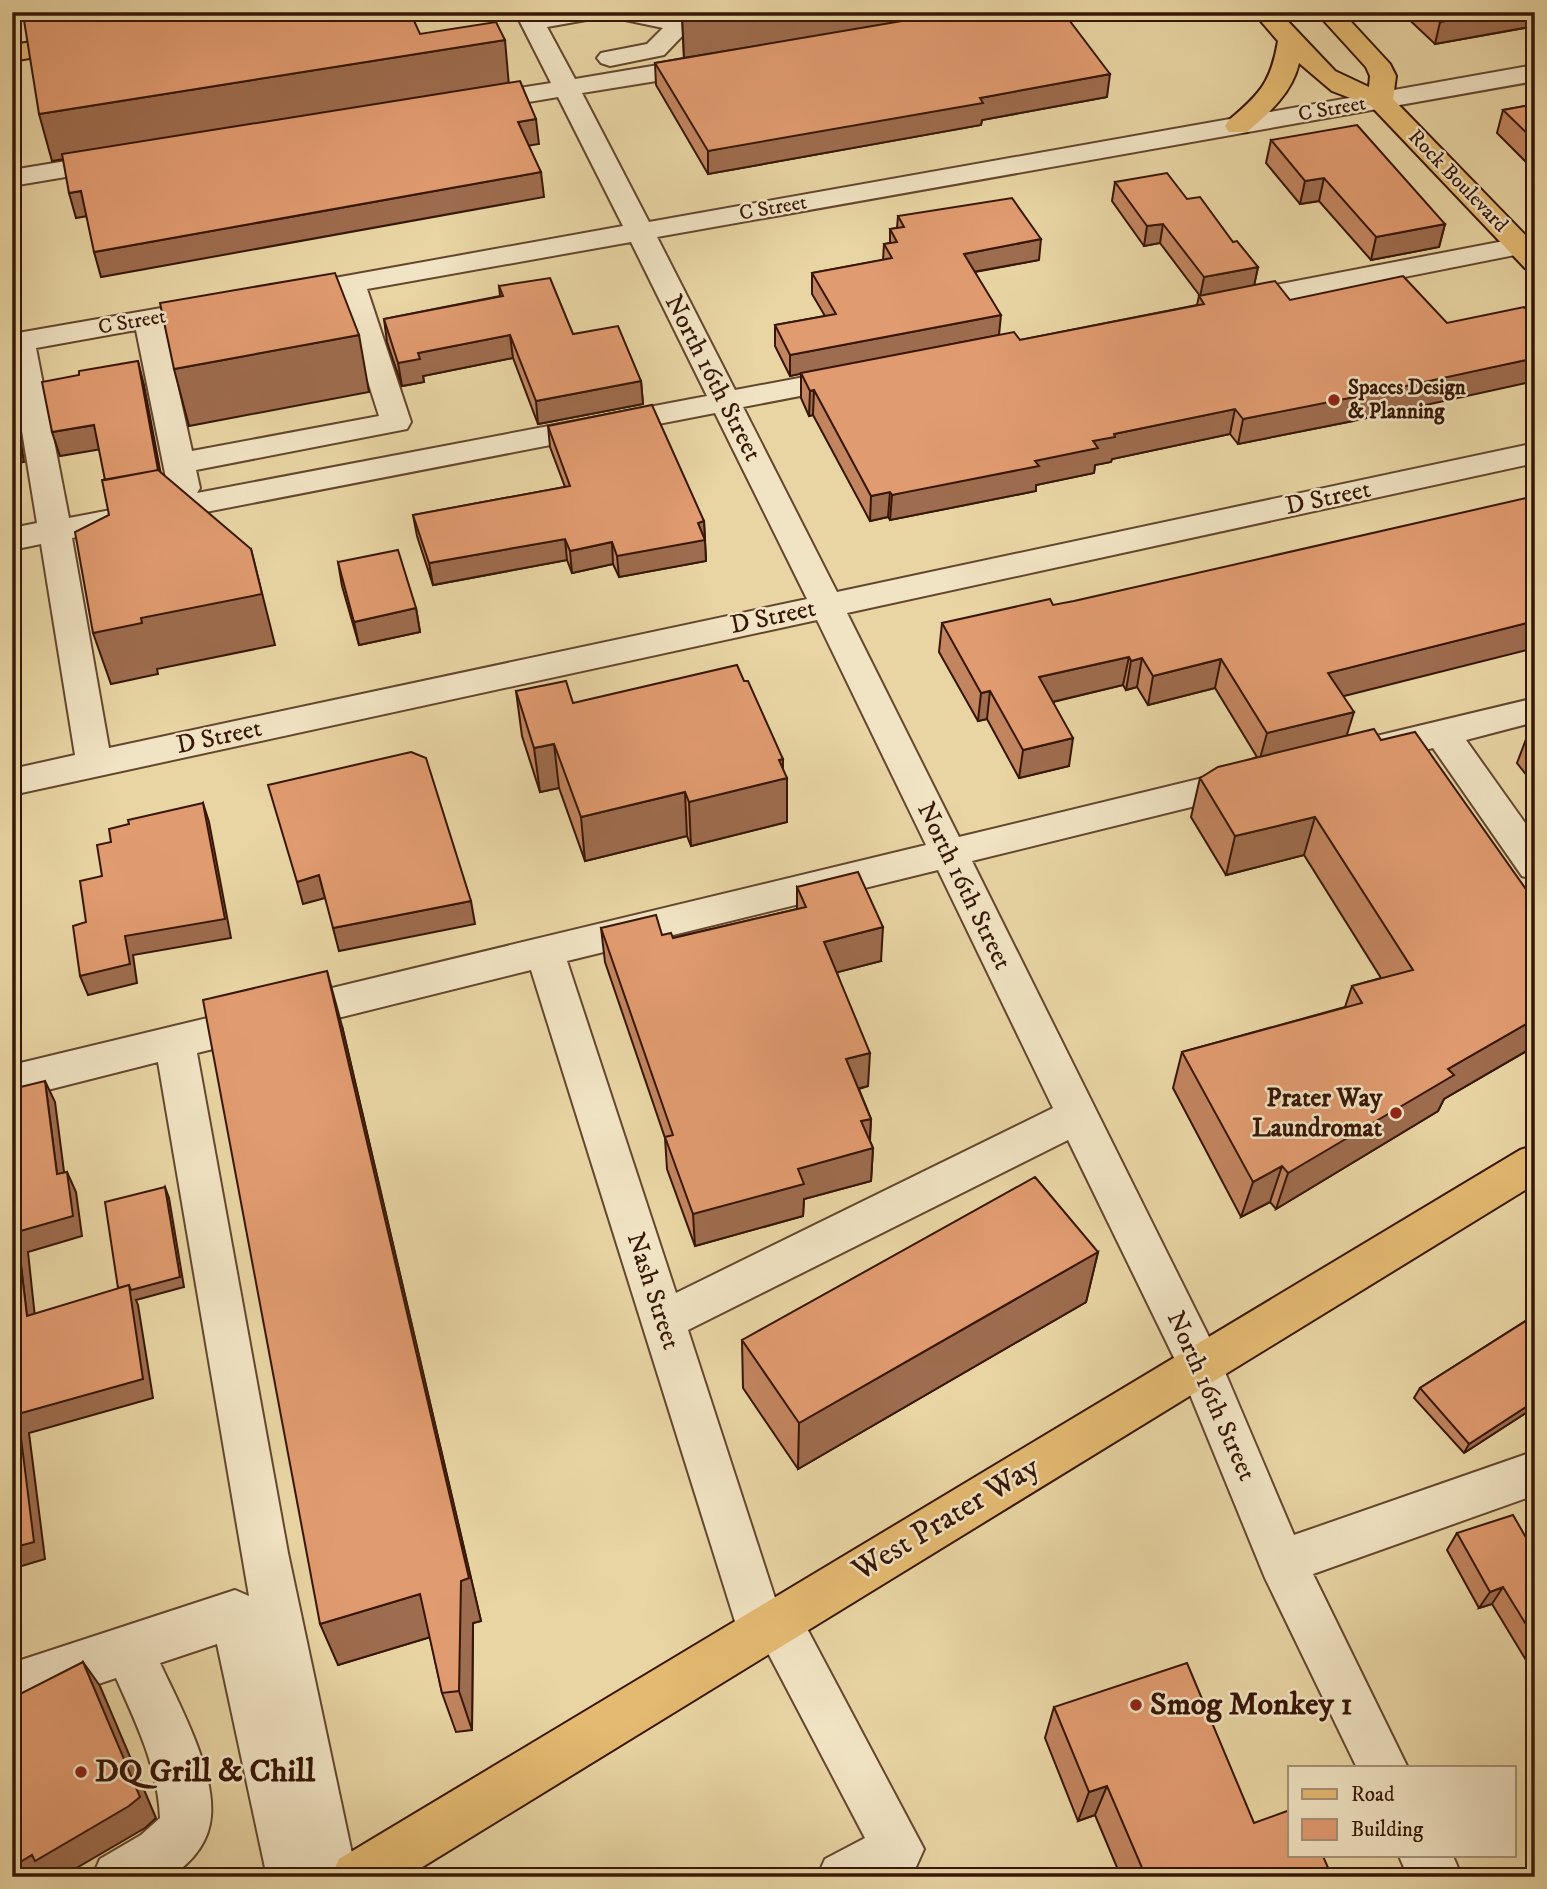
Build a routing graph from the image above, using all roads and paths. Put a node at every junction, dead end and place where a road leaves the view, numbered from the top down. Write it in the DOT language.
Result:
graph roads {
  1 [pos="594,12"];
  2 [pos="620,12"];
  3 [pos="1265,12"];
  4 [pos="1328,12"];
  5 [pos="529,17"];
  6 [pos="688,18"];
  7 [pos="79,20"];
  8 [pos="12,30"];
  9 [pos="108,39"];
  10 [pos="1291,40"];
  11 [pos="12,53"];
  12 [pos="728,61"];
  13 [pos="1535,73"];
  14 [pos="559,78"];
  15 [pos="1380,100"];
  16 [pos="451,107"];
  17 [pos="1238,126"];
  18 [pos="136,158"];
  19 [pos="12,178"];
  20 [pos="639,232"];
  21 [pos="1530,250"];
  22 [pos="351,283"];
  23 [pos="1205,308"];
  24 [pos="148,319"];
  25 [pos="16,343"];
  26 [pos="878,372"];
  27 [pos="724,402"];
  28 [pos="1535,453"];
  29 [pos="178,463"];
  30 [pos="187,505"];
  31 [pos="55,531"];
  32 [pos="12,539"];
  33 [pos="826,606"];
  34 [pos="1535,710"];
  35 [pos="1442,733"];
  36 [pos="1336,759"];
  37 [pos="94,764"];
  38 [pos="1283,772"];
  39 [pos="12,782"];
  40 [pos="948,854"];
  41 [pos="1535,866"];
  42 [pos="545,952"];
  43 [pos="175,1044"];
  44 [pos="12,1082"];
  45 [pos="1077,1116"];
  46 [pos="1535,1162"];
  47 [pos="663,1321"];
  48 [pos="1200,1365"];
  49 [pos="1535,1473"];
  50 [pos="1282,1562"];
  51 [pos="769,1626"];
  52 [pos="128,1649"];
  53 [pos="12,1688"];
  54 [pos="1381,1766"];
  55 [pos="1426,1857"];
  56 [pos="411,1863"];
  57 [pos="118,1877"];
  58 [pos="293,1877"];
  59 [pos="331,1877"];
  60 [pos="357,1877"];
  61 [pos="842,1877"];
  62 [pos="1436,1877"];
  1 -- 5 [label="street"];
  2 -- 6 [label="street"];
  3 -- 10 [label="main road, Rock Boulevard"];
  4 -- 15 [label="main road"];
  5 -- 14 [label="street, North 16th Street"];
  6 -- 14 [label="street"];
  7 -- 8 [label="main road"];
  9 -- 11 [label="main road"];
  10 -- 15 [label="main road, Rock Boulevard"];
  10 -- 17 [label="main road"];
  12 -- 14 [label="street"];
  13 -- 15 [label="street, C Street"];
  14 -- 16 [label="street"];
  14 -- 20 [label="street, North 16th Street"];
  15 -- 17 [label="street, C Street"];
  15 -- 21 [label="main road, Rock Boulevard"];
  17 -- 20 [label="street, C Street"];
  18 -- 19 [label="street"];
  20 -- 22 [label="street, C Street"];
  20 -- 27 [label="street, North 16th Street"];
  21 -- 23 [label="street"];
  22 -- 24 [label="street, C Street"];
  22 -- 29 [label="street"];
  24 -- 25 [label="street, C Street"];
  24 -- 29 [label="street"];
  25 -- 31 [label="street"];
  26 -- 27 [label="street"];
  27 -- 30 [label="street"];
  27 -- 33 [label="street, North 16th Street"];
  28 -- 33 [label="street, D Street"];
  29 -- 30 [label="street"];
  30 -- 31 [label="street"];
  31 -- 32 [label="street"];
  31 -- 37 [label="street"];
  33 -- 37 [label="street, D Street"];
  33 -- 40 [label="street, North 16th Street"];
  34 -- 35 [label="street"];
  35 -- 36 [label="street"];
  35 -- 41 [label="street"];
  37 -- 39 [label="street, D Street"];
  38 -- 40 [label="street"];
  40 -- 42 [label="street"];
  40 -- 45 [label="street, North 16th Street"];
  42 -- 43 [label="street"];
  42 -- 47 [label="street, Nash Street"];
  43 -- 44 [label="street"];
  43 -- 59 [label="street"];
  45 -- 47 [label="street"];
  45 -- 48 [label="street, North 16th Street"];
  46 -- 48 [label="main road, West Prater Way"];
  47 -- 51 [label="street, Nash Street"];
  48 -- 50 [label="street, North 16th Street"];
  48 -- 51 [label="main road, West Prater Way"];
  49 -- 50 [label="street"];
  50 -- 54 [label="street, North 16th Street"];
  51 -- 56 [label="main road, West Prater Way"];
  51 -- 61 [label="street, Nash Street"];
  52 -- 53 [label="street"];
  52 -- 57 [label="street"];
  52 -- 58 [label="street"];
  55 -- 62 [label="street"];
  56 -- 60 [label="main road, West Prater Way"];
}
